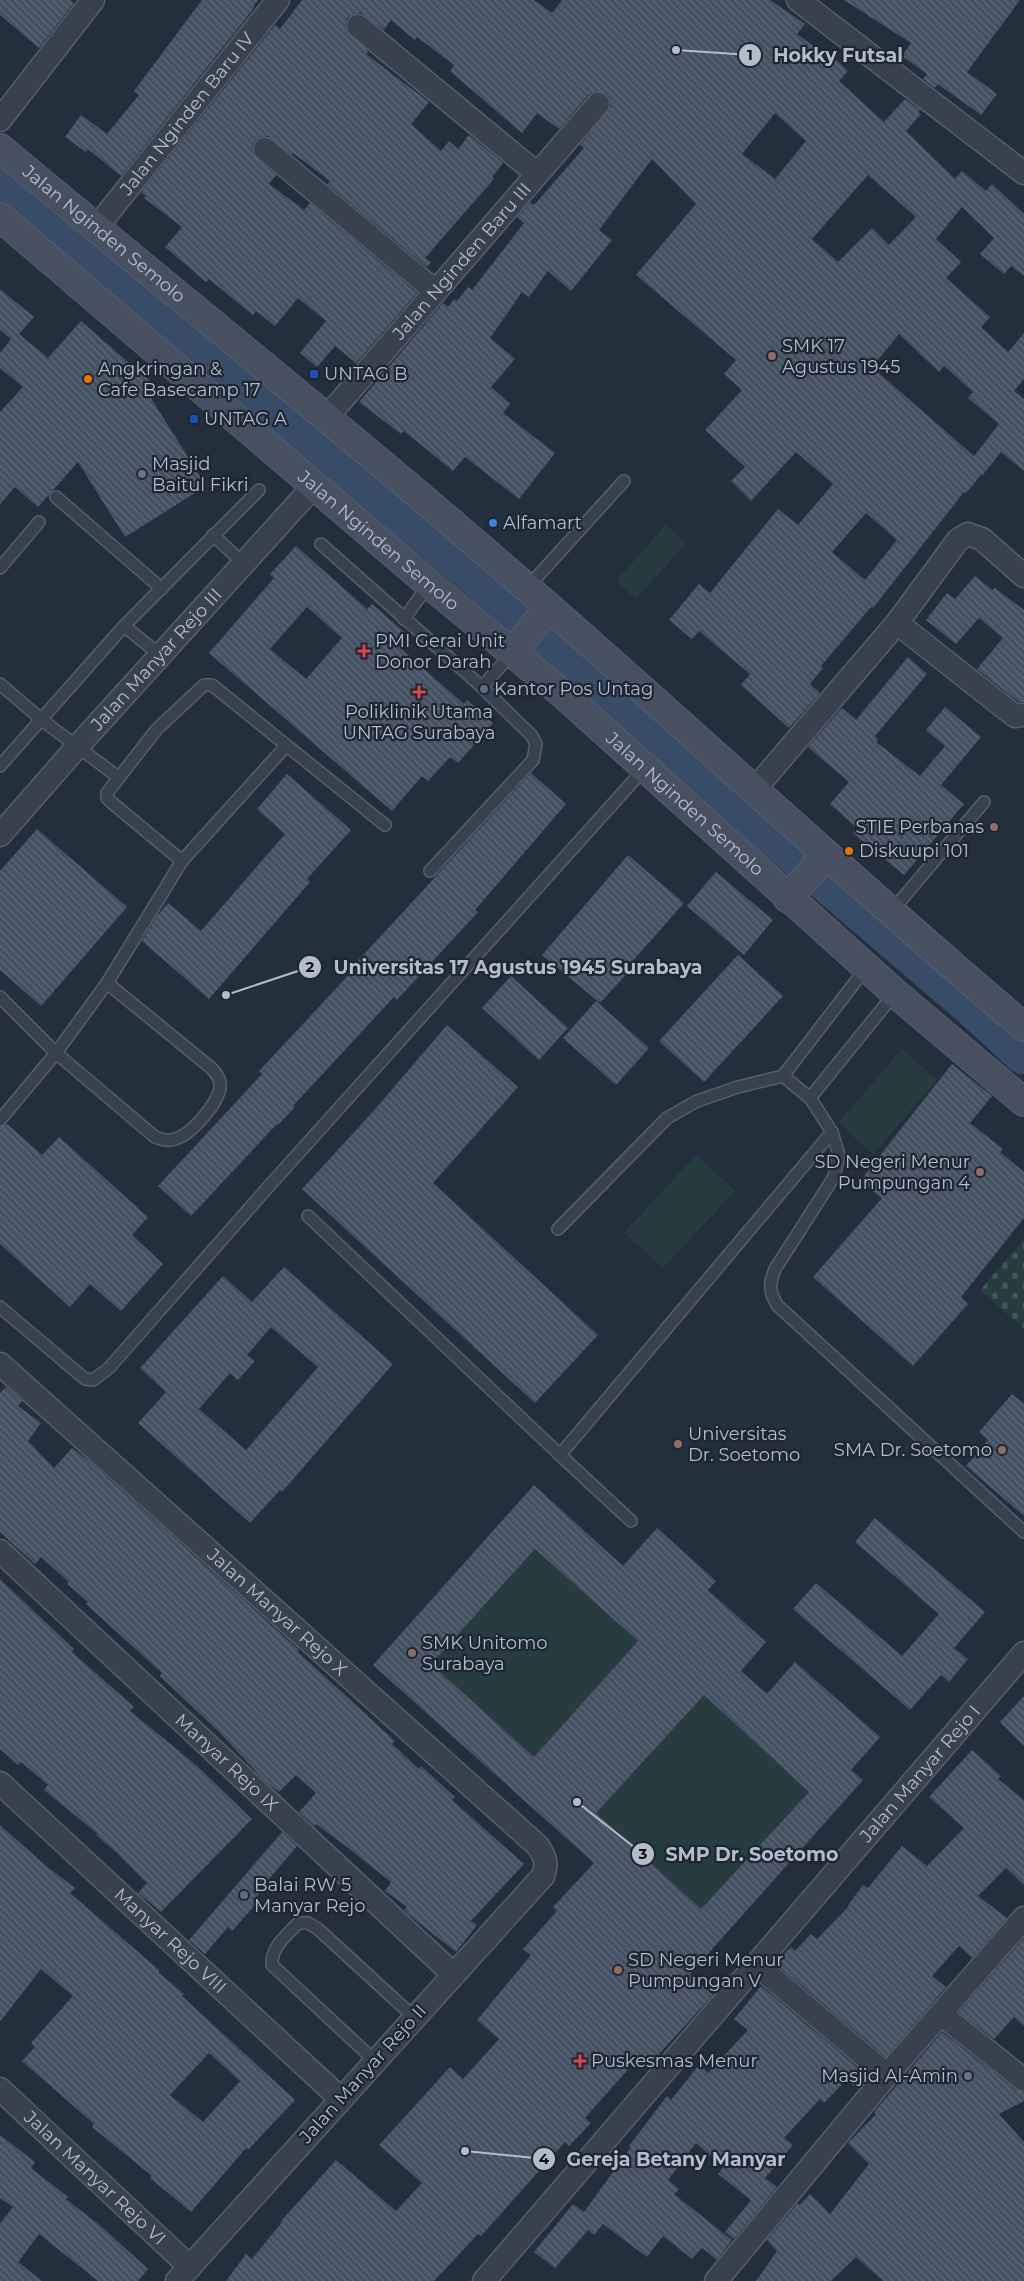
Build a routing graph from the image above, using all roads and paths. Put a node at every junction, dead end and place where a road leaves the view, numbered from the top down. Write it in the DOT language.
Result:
graph roads {
  1 [pos="278,0"];
  2 [pos="798,0"];
  3 [pos="87,2"];
  4 [pos="358,26"];
  5 [pos="598,104"];
  6 [pos="0,120"];
  7 [pos="0,148"];
  8 [pos="265,149"];
  9 [pos="536,173"];
  10 [pos="1024,173"];
  11 [pos="0,217"];
  12 [pos="96,228"];
  13 [pos="435,291"];
  14 [pos="327,417"];
  15 [pos="624,481"];
  16 [pos="314,486"];
  17 [pos="260,490"];
  18 [pos="56,497"];
  19 [pos="38,522"];
  20 [pos="213,535"];
  21 [pos="321,544"];
  22 [pos="243,563"];
  23 [pos="0,568"];
  24 [pos="1024,576"];
  25 [pos="429,584"];
  26 [pos="527,588"];
  27 [pos="162,589"];
  28 [pos="404,619"];
  29 [pos="897,623"];
  30 [pos="124,626"];
  31 [pos="531,629"];
  32 [pos="160,655"];
  33 [pos="0,684"];
  34 [pos="482,687"];
  35 [pos="1024,715"];
  36 [pos="42,720"];
  37 [pos="286,746"];
  38 [pos="77,747"];
  39 [pos="0,766"];
  40 [pos="646,767"];
  41 [pos="118,777"];
  42 [pos="754,790"];
  43 [pos="984,802"];
  44 [pos="384,825"];
  45 [pos="0,835"];
  46 [pos="822,860"];
  47 [pos="182,861"];
  48 [pos="430,871"];
  49 [pos="793,891"];
  50 [pos="891,912"];
  51 [pos="866,968"];
  52 [pos="107,983"];
  53 [pos="895,994"];
  54 [pos="0,997"];
  55 [pos="1024,1027"];
  56 [pos="56,1053"];
  57 [pos="783,1076"];
  58 [pos="810,1098"];
  59 [pos="1024,1102"];
  60 [pos="0,1120"];
  61 [pos="832,1132"];
  62 [pos="308,1216"];
  63 [pos="558,1229"];
  64 [pos="0,1307"];
  65 [pos="0,1364"];
  66 [pos="560,1455"];
  67 [pos="631,1521"];
  68 [pos="1024,1532"];
  69 [pos="0,1551"];
  70 [pos="1024,1653"];
  71 [pos="0,1782"];
  72 [pos="547,1866"];
  73 [pos="1024,1918"];
  74 [pos="757,1965"];
  75 [pos="453,1974"];
  76 [pos="942,2014"];
  77 [pos="415,2018"];
  78 [pos="375,2061"];
  79 [pos="887,2075"];
  80 [pos="1024,2080"];
  81 [pos="0,2090"];
  82 [pos="341,2099"];
  83 [pos="183,2274"];
  84 [pos="484,2281"];
  85 [pos="716,2281"];
  1 -- 12 [label="street, Jalan Nginden Baru IV"];
  2 -- 10 [label="street"];
  3 -- 6 [label="street"];
  4 -- 9 [label="street"];
  5 -- 9 [label="street, Jalan Nginden Baru III"];
  7 -- 12 [label="main road, Jalan Nginden Semolo"];
  8 -- 13 [label="street"];
  9 -- 13 [label="street, Jalan Nginden Baru III"];
  11 -- 16 [label="main road, Jalan Nginden Semolo"];
  12 -- 14 [label="main road, Jalan Nginden Semolo"];
  13 -- 14 [label="street, Jalan Nginden Baru III"];
  14 -- 26 [label="main road, Jalan Nginden Semolo"];
  15 -- 26 [label="lane"];
  16 -- 22 [label="street, Jalan Manyar Rejo III"];
  16 -- 25 [label="main road, Jalan Nginden Semolo"];
  17 -- 20 [label="lane"];
  18 -- 27 [label="lane"];
  19 -- 23 [label="lane"];
  20 -- 22 [label="lane"];
  20 -- 27 [label="lane"];
  21 -- 28 [label="lane"];
  22 -- 32 [label="street, Jalan Manyar Rejo III"];
  24 -- 29 [label="street"];
  25 -- 28 [label="lane"];
  25 -- 31 [label="main road, Jalan Nginden Semolo"];
  26 -- 31 [label="main road, Jalan Nginden Semolo"];
  27 -- 30 [label="lane"];
  28 -- 34 [label="lane"];
  29 -- 35 [label="street"];
  29 -- 42 [label="street"];
  30 -- 32 [label="lane"];
  30 -- 36 [label="lane"];
  31 -- 34 [label="lane"];
  31 -- 40 [label="main road, Jalan Nginden Semolo"];
  31 -- 42 [label="main road, Jalan Nginden Semolo"];
  32 -- 38 [label="street, Jalan Manyar Rejo III"];
  33 -- 36 [label="lane"];
  34 -- 48 [label="lane"];
  36 -- 38 [label="lane"];
  36 -- 39 [label="lane"];
  37 -- 41 [label="lane"];
  37 -- 44 [label="lane"];
  37 -- 47 [label="lane"];
  38 -- 41 [label="lane"];
  38 -- 45 [label="street, Jalan Manyar Rejo III"];
  40 -- 49 [label="main road, Jalan Nginden Semolo"];
  40 -- 64 [label="lane"];
  41 -- 47 [label="lane"];
  42 -- 46 [label="main road, Jalan Nginden Semolo"];
  43 -- 50 [label="lane"];
  46 -- 49 [label="main road"];
  46 -- 50 [label="main road, Jalan Nginden Semolo"];
  47 -- 52 [label="lane"];
  49 -- 51 [label="main road, Jalan Nginden Semolo"];
  50 -- 55 [label="main road, Jalan Nginden Semolo"];
  51 -- 53 [label="main road, Jalan Nginden Semolo"];
  51 -- 57 [label="lane"];
  52 -- 56 [label="lane"];
  52 -- 56 [label="lane"];
  53 -- 58 [label="lane"];
  53 -- 59 [label="main road, Jalan Nginden Semolo"];
  54 -- 56 [label="lane"];
  56 -- 60 [label="lane"];
  57 -- 58 [label="lane"];
  57 -- 63 [label="lane"];
  58 -- 61 [label="lane"];
  61 -- 66 [label="lane"];
  61 -- 68 [label="lane"];
  62 -- 66 [label="lane"];
  65 -- 72 [label="street, Jalan Manyar Rejo X"];
  66 -- 67 [label="lane"];
  69 -- 75 [label="street, Manyar Rejo IX"];
  70 -- 74 [label="street, Jalan Manyar Rejo I"];
  71 -- 82 [label="street, Manyar Rejo VIII"];
  72 -- 75 [label="street, Jalan Manyar Rejo II"];
  73 -- 76 [label="street"];
  74 -- 79 [label="street"];
  74 -- 84 [label="street, Jalan Manyar Rejo I"];
  75 -- 77 [label="street, Jalan Manyar Rejo II"];
  76 -- 79 [label="street"];
  76 -- 80 [label="street"];
  77 -- 78 [label="street, Jalan Manyar Rejo II"];
  77 -- 78 [label="lane"];
  78 -- 82 [label="street, Jalan Manyar Rejo II"];
  79 -- 85 [label="street"];
  81 -- 83 [label="street, Jalan Manyar Rejo VI"];
  82 -- 83 [label="street, Jalan Manyar Rejo II"];
}
